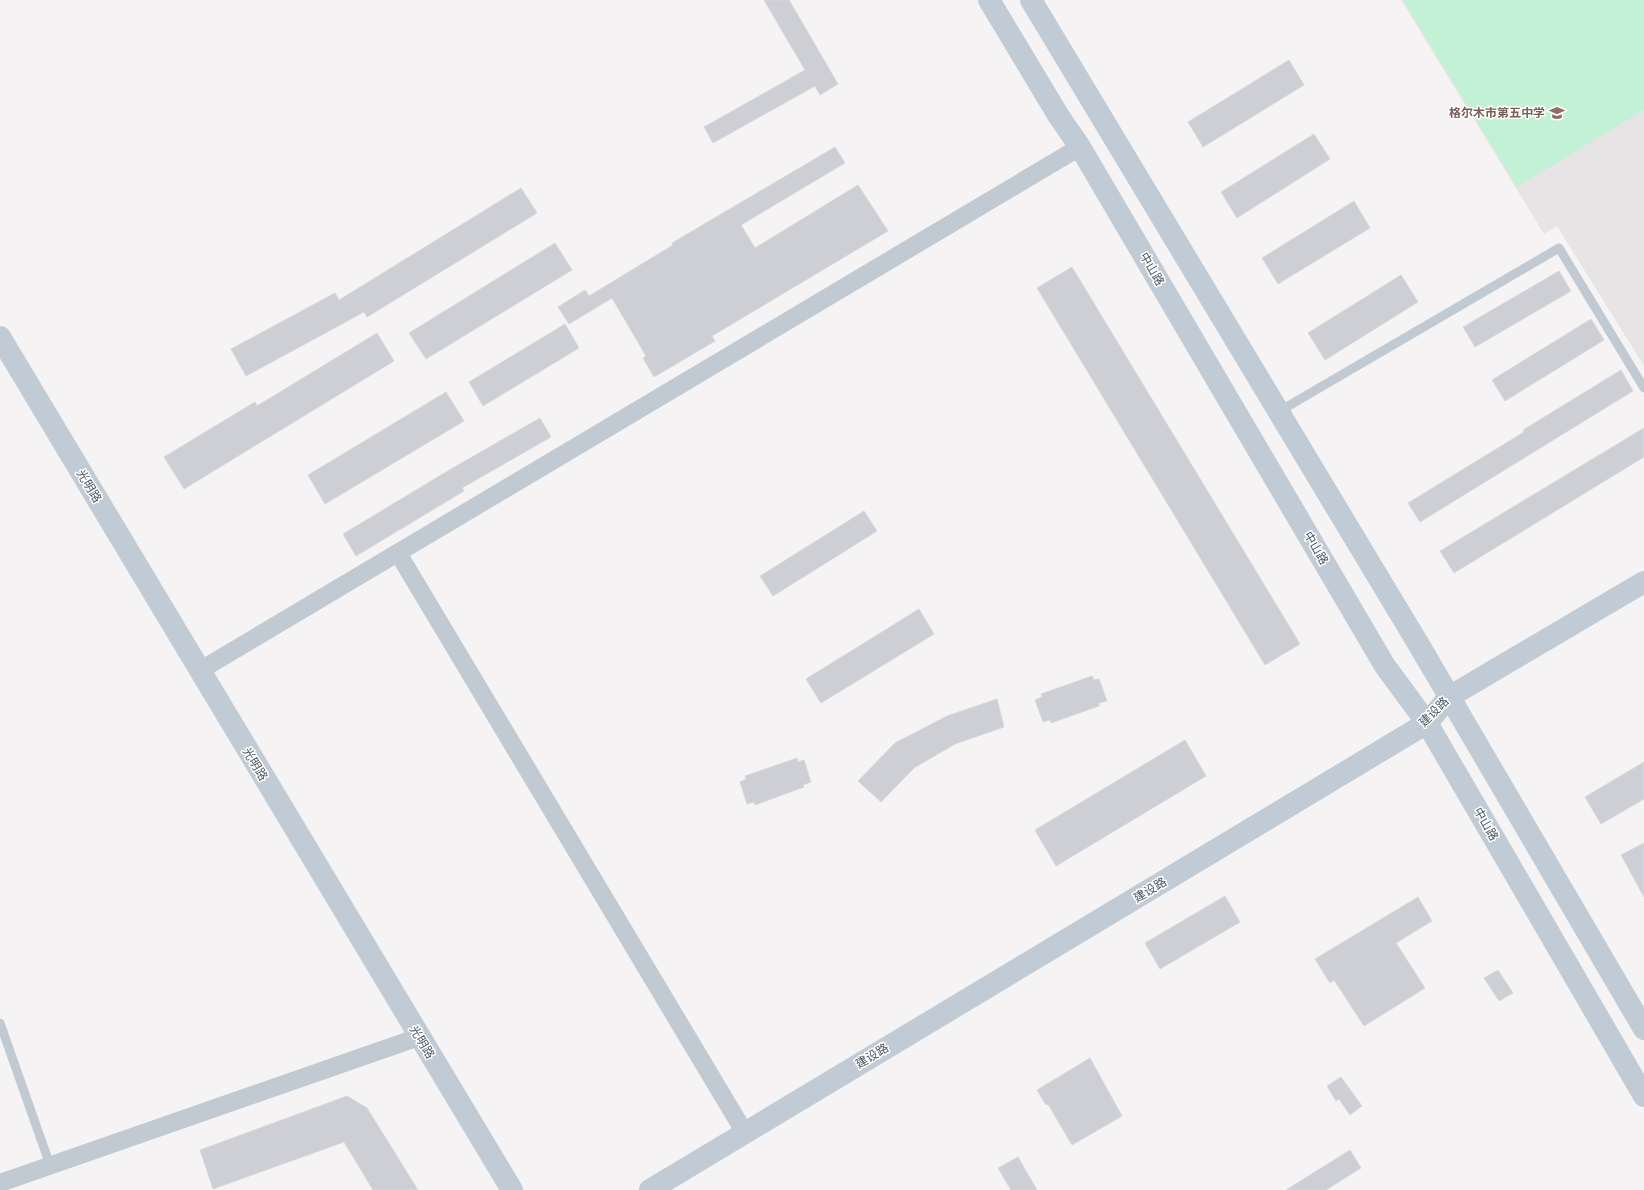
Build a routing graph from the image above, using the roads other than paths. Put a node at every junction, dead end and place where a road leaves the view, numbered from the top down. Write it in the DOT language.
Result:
graph roads {
  1 [pos="989,0"];
  2 [pos="1031,0"];
  3 [pos="1080,147"];
  4 [pos="0,337"];
  5 [pos="1644,388"];
  6 [pos="1278,412"];
  7 [pos="398,553"];
  8 [pos="1644,582"];
  9 [pos="199,671"];
  10 [pos="1449,697"];
  11 [pos="1427,723"];
  12 [pos="0,1023"];
  13 [pos="1644,1029"];
  14 [pos="419,1037"];
  15 [pos="1644,1096"];
  16 [pos="745,1133"];
  17 [pos="50,1165"];
  18 [pos="0,1183"];
  19 [pos="512,1190"];
  20 [pos="650,1190"];
  1 -- 3 [label="main road, 中山路"];
  2 -- 6 [label="main road"];
  3 -- 7 [label="street"];
  3 -- 11 [label="main road, 中山路"];
  4 -- 9 [label="main road, 光明路"];
  5 -- 6 [label="lane"];
  6 -- 10 [label="main road"];
  7 -- 9 [label="street"];
  7 -- 16 [label="street"];
  8 -- 10 [label="main road, 建设路"];
  9 -- 14 [label="main road, 光明路"];
  10 -- 11 [label="main road, 建设路"];
  10 -- 13 [label="main road"];
  11 -- 15 [label="main road, 中山路"];
  11 -- 16 [label="main road, 建设路"];
  12 -- 17 [label="lane"];
  14 -- 17 [label="street"];
  14 -- 19 [label="main road, 光明路"];
  16 -- 20 [label="main road, 建设路"];
  17 -- 18 [label="street"];
}
